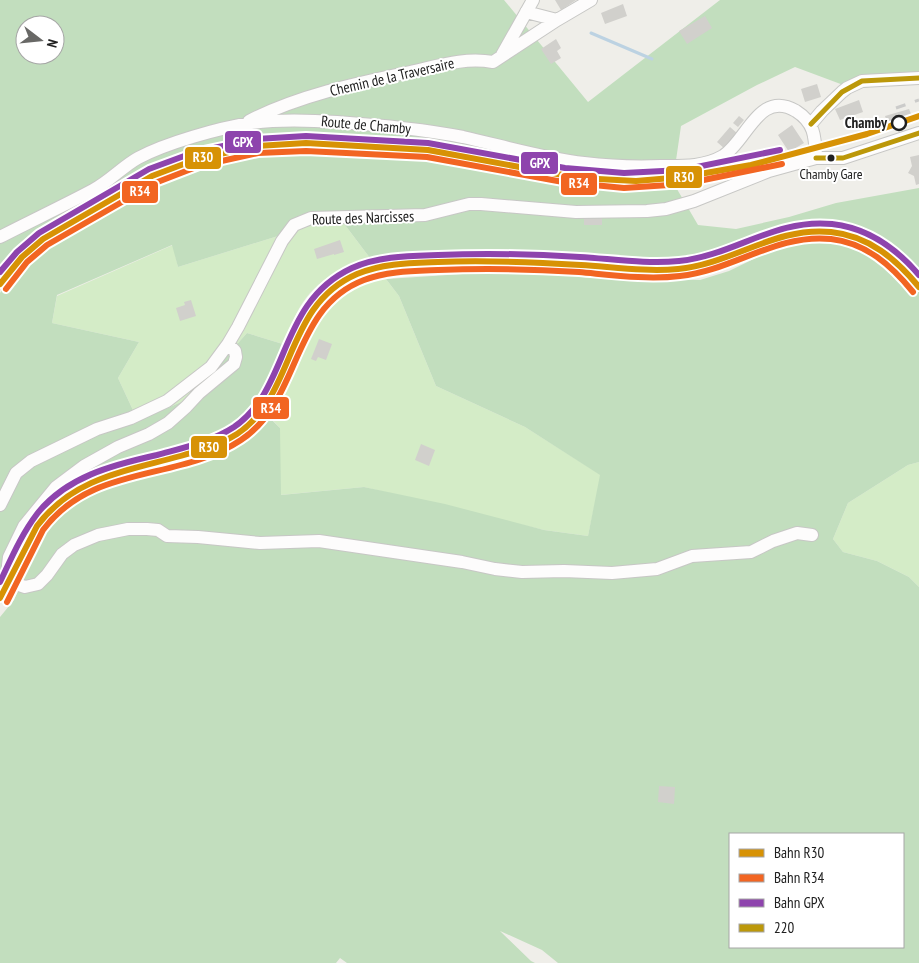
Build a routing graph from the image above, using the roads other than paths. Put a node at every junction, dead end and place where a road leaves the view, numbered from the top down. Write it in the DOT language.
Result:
graph roads {
  1 [pos="533,0"];
  2 [pos="591,0"];
  3 [pos="526,12"];
  4 [pos="557,20"];
  5 [pos="501,58"];
  6 [pos="919,78"];
  7 [pos="811,124"];
  8 [pos="240,125"];
  9 [pos="919,133"];
  10 [pos="816,158"];
  11 [pos="0,237"];
  12 [pos="228,344"];
  13 [pos="0,505"];
  14 [pos="812,535"];
  1 -- 3 [label="street"];
  2 -- 4 [label="street, Chemin de la Traversaire"];
  3 -- 4 [label="street"];
  3 -- 5 [label="street"];
  4 -- 5 [label="street, Chemin de la Traversaire"];
  5 -- 8 [label="street, Chemin de la Traversaire"];
  6 -- 7 [label="street"];
  7 -- 8 [label="street, Route de Chamby"];
  7 -- 10 [label="street"];
  8 -- 11 [label="street, Route de Chamby"];
  9 -- 10 [label="street, Route des Narcisses"];
  10 -- 12 [label="street, Route des Narcisses"];
  12 -- 13 [label="street, Route des Narcisses"];
  12 -- 14 [label="street"];
}
